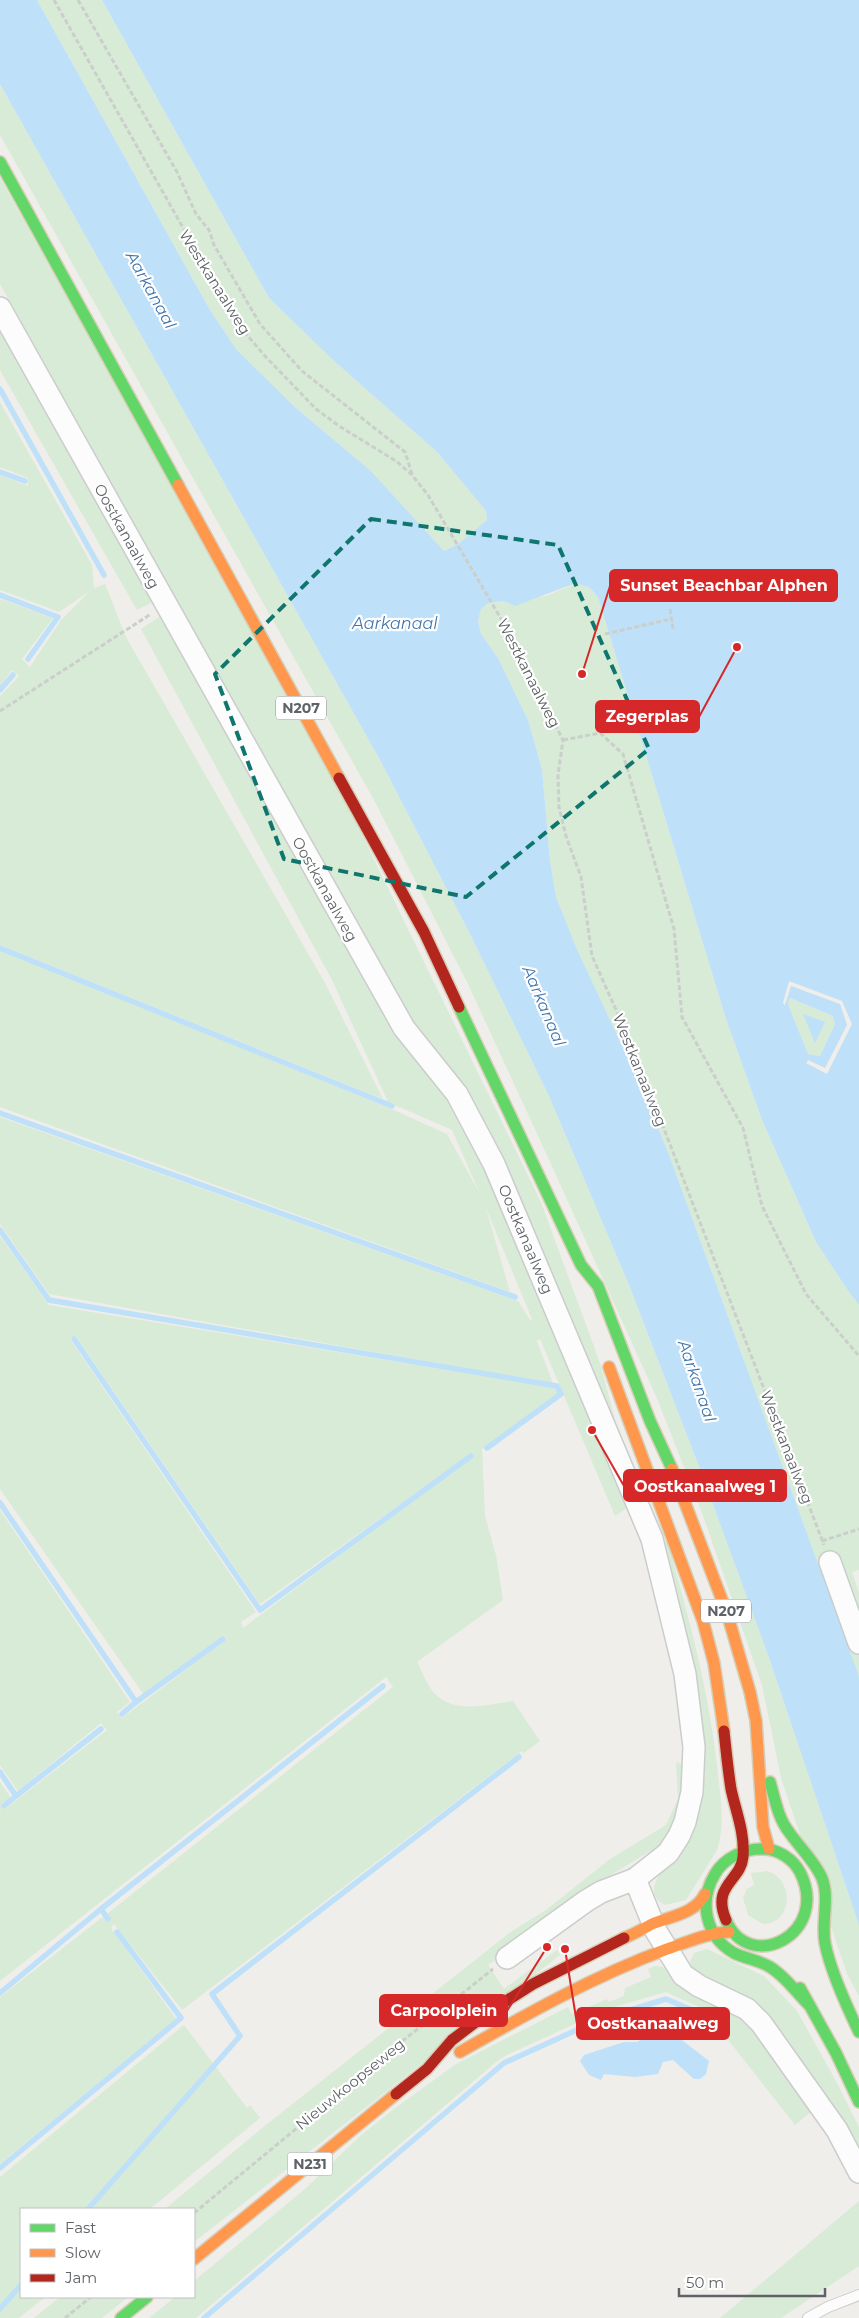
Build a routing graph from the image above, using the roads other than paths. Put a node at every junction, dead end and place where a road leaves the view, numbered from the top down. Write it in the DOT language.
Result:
graph roads {
  1 [pos="0,162"];
  2 [pos="0,308"];
  3 [pos="581,1265"];
  4 [pos="580,1280"];
  5 [pos="606,1360"];
  6 [pos="830,1562"];
  7 [pos="859,1643"];
  8 [pos="759,1750"];
  9 [pos="732,1790"];
  10 [pos="729,1832"];
  11 [pos="769,1849"];
  12 [pos="742,1851"];
  13 [pos="635,1879"];
  14 [pos="706,1894"];
  15 [pos="653,1924"];
  16 [pos="712,1932"];
  17 [pos="734,1933"];
  18 [pos="762,1946"];
  19 [pos="669,1950"];
  20 [pos="780,1956"];
  21 [pos="507,1958"];
  22 [pos="790,1967"];
  23 [pos="822,1975"];
  24 [pos="808,2004"];
  25 [pos="847,2008"];
  26 [pos="859,2032"];
  27 [pos="427,2068"];
  28 [pos="859,2102"];
  29 [pos="859,2172"];
  30 [pos="195,2258"];
  31 [pos="859,2295"];
  32 [pos="146,2298"];
  33 [pos="121,2318"];
  34 [pos="808,2318"];
  1 -- 3 [label="main road, N207"];
  2 -- 13 [label="street, Oostkanaalweg"];
  3 -- 4 [label="main road, N207"];
  3 -- 8 [label="main road, N207"];
  5 -- 9 [label="main road, N207"];
  6 -- 7 [label="street"];
  8 -- 11 [label="main road, N207"];
  8 -- 25 [label="main road, N207"];
  9 -- 10 [label="main road, N207"];
  9 -- 12 [label="main road, N207"];
  11 -- 12 [label="main road"];
  11 -- 18 [label="main road"];
  12 -- 14 [label="main road"];
  12 -- 17 [label="main road, N207"];
  13 -- 15 [label="street"];
  13 -- 21 [label="street"];
  14 -- 15 [label="main road, N231"];
  14 -- 16 [label="main road"];
  15 -- 19 [label="street"];
  15 -- 27 [label="main road, N231"];
  16 -- 17 [label="main road"];
  16 -- 19 [label="main road, N231"];
  16 -- 24 [label="main road"];
  17 -- 18 [label="main road"];
  18 -- 20 [label="main road"];
  19 -- 27 [label="main road, N231"];
  19 -- 29 [label="street"];
  22 -- 24 [label="main road"];
  23 -- 25 [label="main road, N207"];
  24 -- 28 [label="main road"];
  25 -- 26 [label="main road, N207"];
  27 -- 30 [label="main road, N231"];
  31 -- 34 [label="lane"];
  32 -- 33 [label="main road"];
}
